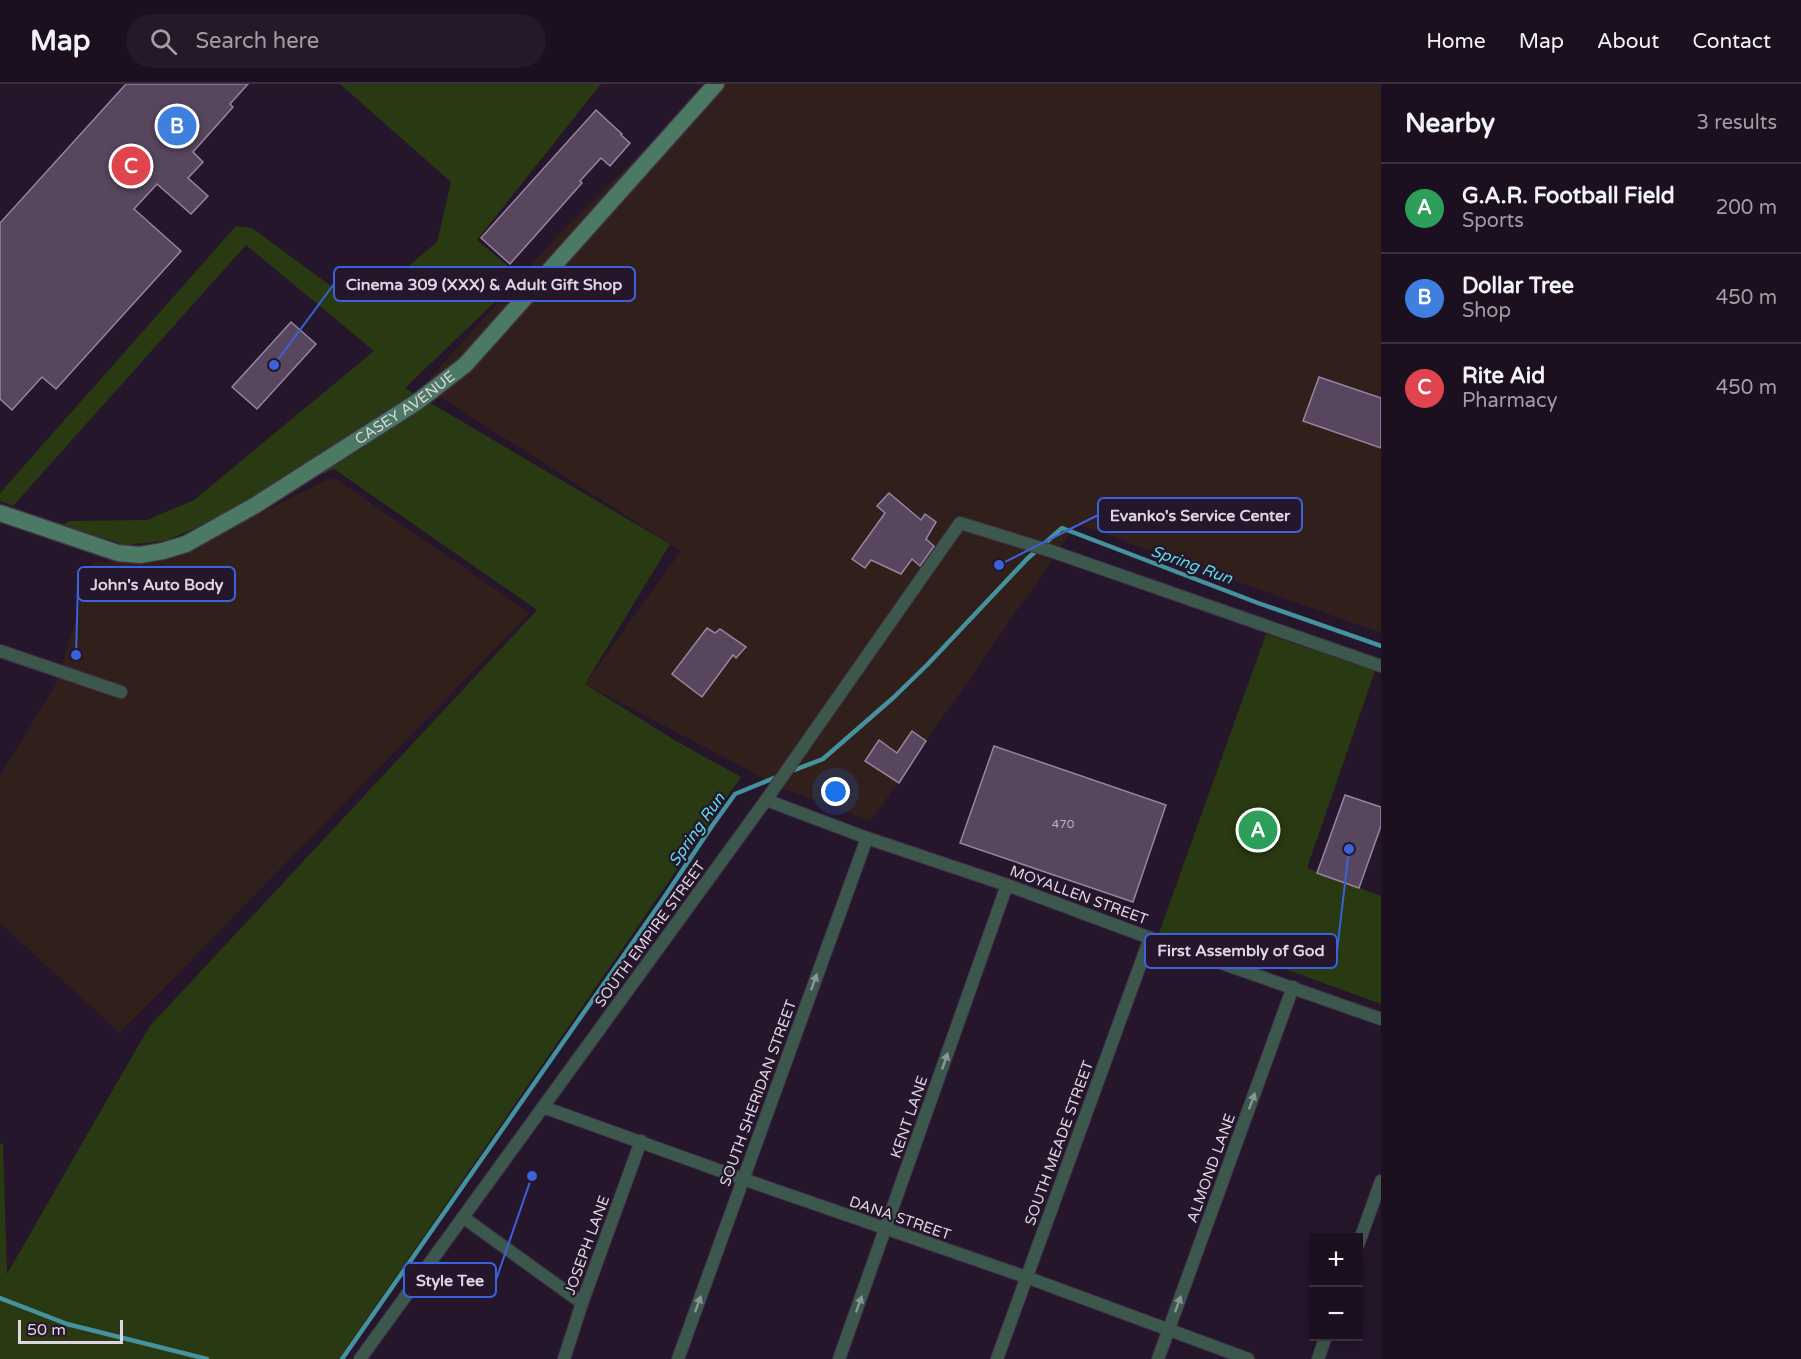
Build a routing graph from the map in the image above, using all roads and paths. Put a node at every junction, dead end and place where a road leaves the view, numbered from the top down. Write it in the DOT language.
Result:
graph roads {
  1 [pos="716,84"];
  2 [pos="0,513"];
  3 [pos="0,651"];
  4 [pos="1381,666"];
  5 [pos="121,692"];
  6 [pos="766,800"];
  7 [pos="867,838"];
  8 [pos="1007,885"];
  9 [pos="1150,938"];
  10 [pos="1293,987"];
  11 [pos="1381,1019"];
  12 [pos="543,1107"];
  13 [pos="641,1141"];
  14 [pos="743,1179"];
  15 [pos="1381,1182"];
  16 [pos="464,1218"];
  17 [pos="886,1230"];
  18 [pos="1363,1234"];
  19 [pos="1026,1277"];
  20 [pos="582,1304"];
  21 [pos="1168,1329"];
  22 [pos="1324,1341"];
  23 [pos="360,1359"];
  24 [pos="564,1359"];
  25 [pos="678,1359"];
  26 [pos="839,1359"];
  27 [pos="998,1359"];
  28 [pos="1158,1359"];
  29 [pos="1248,1359"];
  30 [pos="1318,1359"];
  1 -- 2 [label="street, CASEY AVENUE"];
  3 -- 5 [label="street"];
  4 -- 6 [label="street, SOUTH EMPIRE STREET"];
  6 -- 7 [label="street, MOYALLEN STREET"];
  6 -- 12 [label="street, SOUTH EMPIRE STREET"];
  7 -- 8 [label="street, MOYALLEN STREET"];
  14 -- 7 [label="street, SOUTH SHERIDAN STREET, one-way"];
  8 -- 9 [label="street, MOYALLEN STREET"];
  17 -- 8 [label="street, KENT LANE, one-way"];
  9 -- 10 [label="street, MOYALLEN STREET"];
  9 -- 19 [label="street, SOUTH MEADE STREET"];
  10 -- 11 [label="street, MOYALLEN STREET"];
  21 -- 10 [label="street, ALMOND LANE, one-way"];
  12 -- 13 [label="street, DANA STREET"];
  12 -- 16 [label="street, SOUTH EMPIRE STREET"];
  13 -- 14 [label="street, DANA STREET"];
  13 -- 20 [label="street, JOSEPH LANE"];
  14 -- 17 [label="street, DANA STREET"];
  25 -- 14 [label="street, SOUTH SHERIDAN STREET, one-way"];
  15 -- 18 [label="street"];
  16 -- 20 [label="street"];
  16 -- 23 [label="street, SOUTH EMPIRE STREET"];
  17 -- 19 [label="street, DANA STREET"];
  26 -- 17 [label="street, KENT LANE, one-way"];
  19 -- 21 [label="street, DANA STREET"];
  19 -- 27 [label="street, SOUTH MEADE STREET"];
  20 -- 24 [label="street, JOSEPH LANE"];
  21 -- 28 [label="street, ALMOND LANE"];
  21 -- 29 [label="street, DANA STREET"];
  22 -- 30 [label="street"];
}
